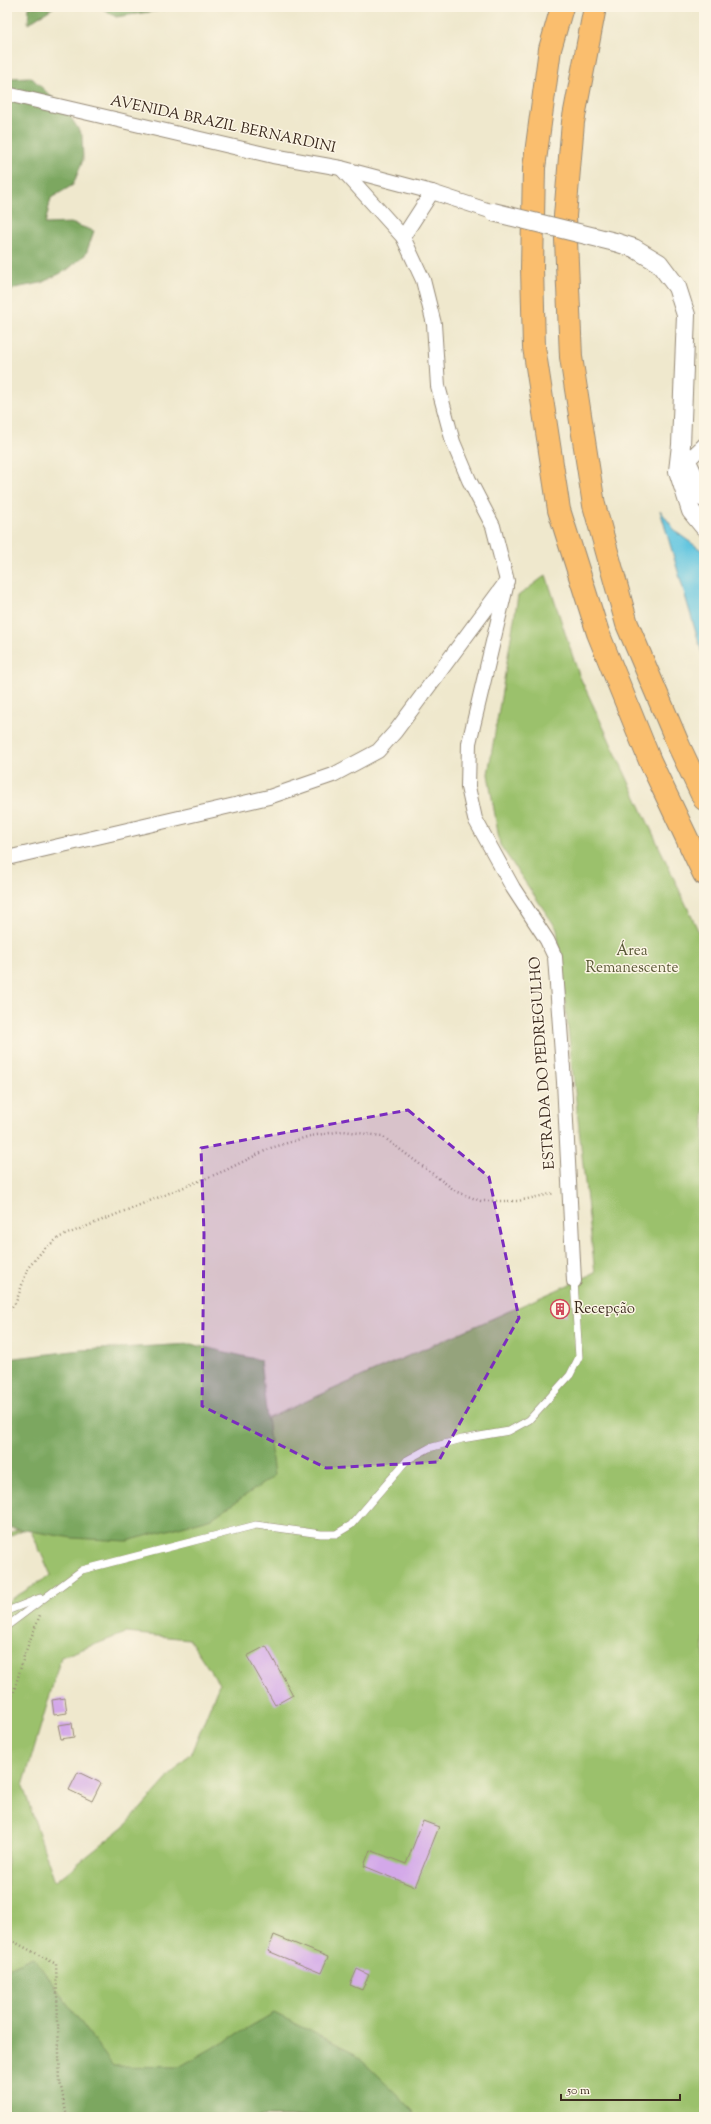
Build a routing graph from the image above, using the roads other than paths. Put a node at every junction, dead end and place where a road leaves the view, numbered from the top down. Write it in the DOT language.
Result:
graph roads {
  1 [pos="562,7"];
  2 [pos="595,7"];
  3 [pos="7,94"];
  4 [pos="341,168"];
  5 [pos="432,192"];
  6 [pos="493,212"];
  7 [pos="403,237"];
  8 [pos="704,445"];
  9 [pos="682,459"];
  10 [pos="704,498"];
  11 [pos="704,526"];
  12 [pos="507,581"];
  13 [pos="704,799"];
  14 [pos="7,858"];
  15 [pos="704,874"];
  16 [pos="574,1281"];
  17 [pos="49,1595"];
  18 [pos="7,1611"];
  19 [pos="7,1626"];
  1 -- 15 [label="highway"];
  2 -- 13 [label="highway"];
  3 -- 4 [label="street, AVENIDA BRAZIL BERNARDINI"];
  4 -- 5 [label="street, AVENIDA BRAZIL BERNARDINI"];
  4 -- 7 [label="street"];
  5 -- 6 [label="street, AVENIDA BRAZIL BERNARDINI"];
  5 -- 7 [label="street"];
  6 -- 9 [label="street, bridge"];
  7 -- 12 [label="street"];
  8 -- 9 [label="street"];
  9 -- 10 [label="street"];
  9 -- 11 [label="street"];
  12 -- 14 [label="street"];
  12 -- 16 [label="street, ESTRADA DO PEDREGULHO"];
  16 -- 17 [label="lane"];
  17 -- 18 [label="lane"];
  17 -- 19 [label="lane"];
}
